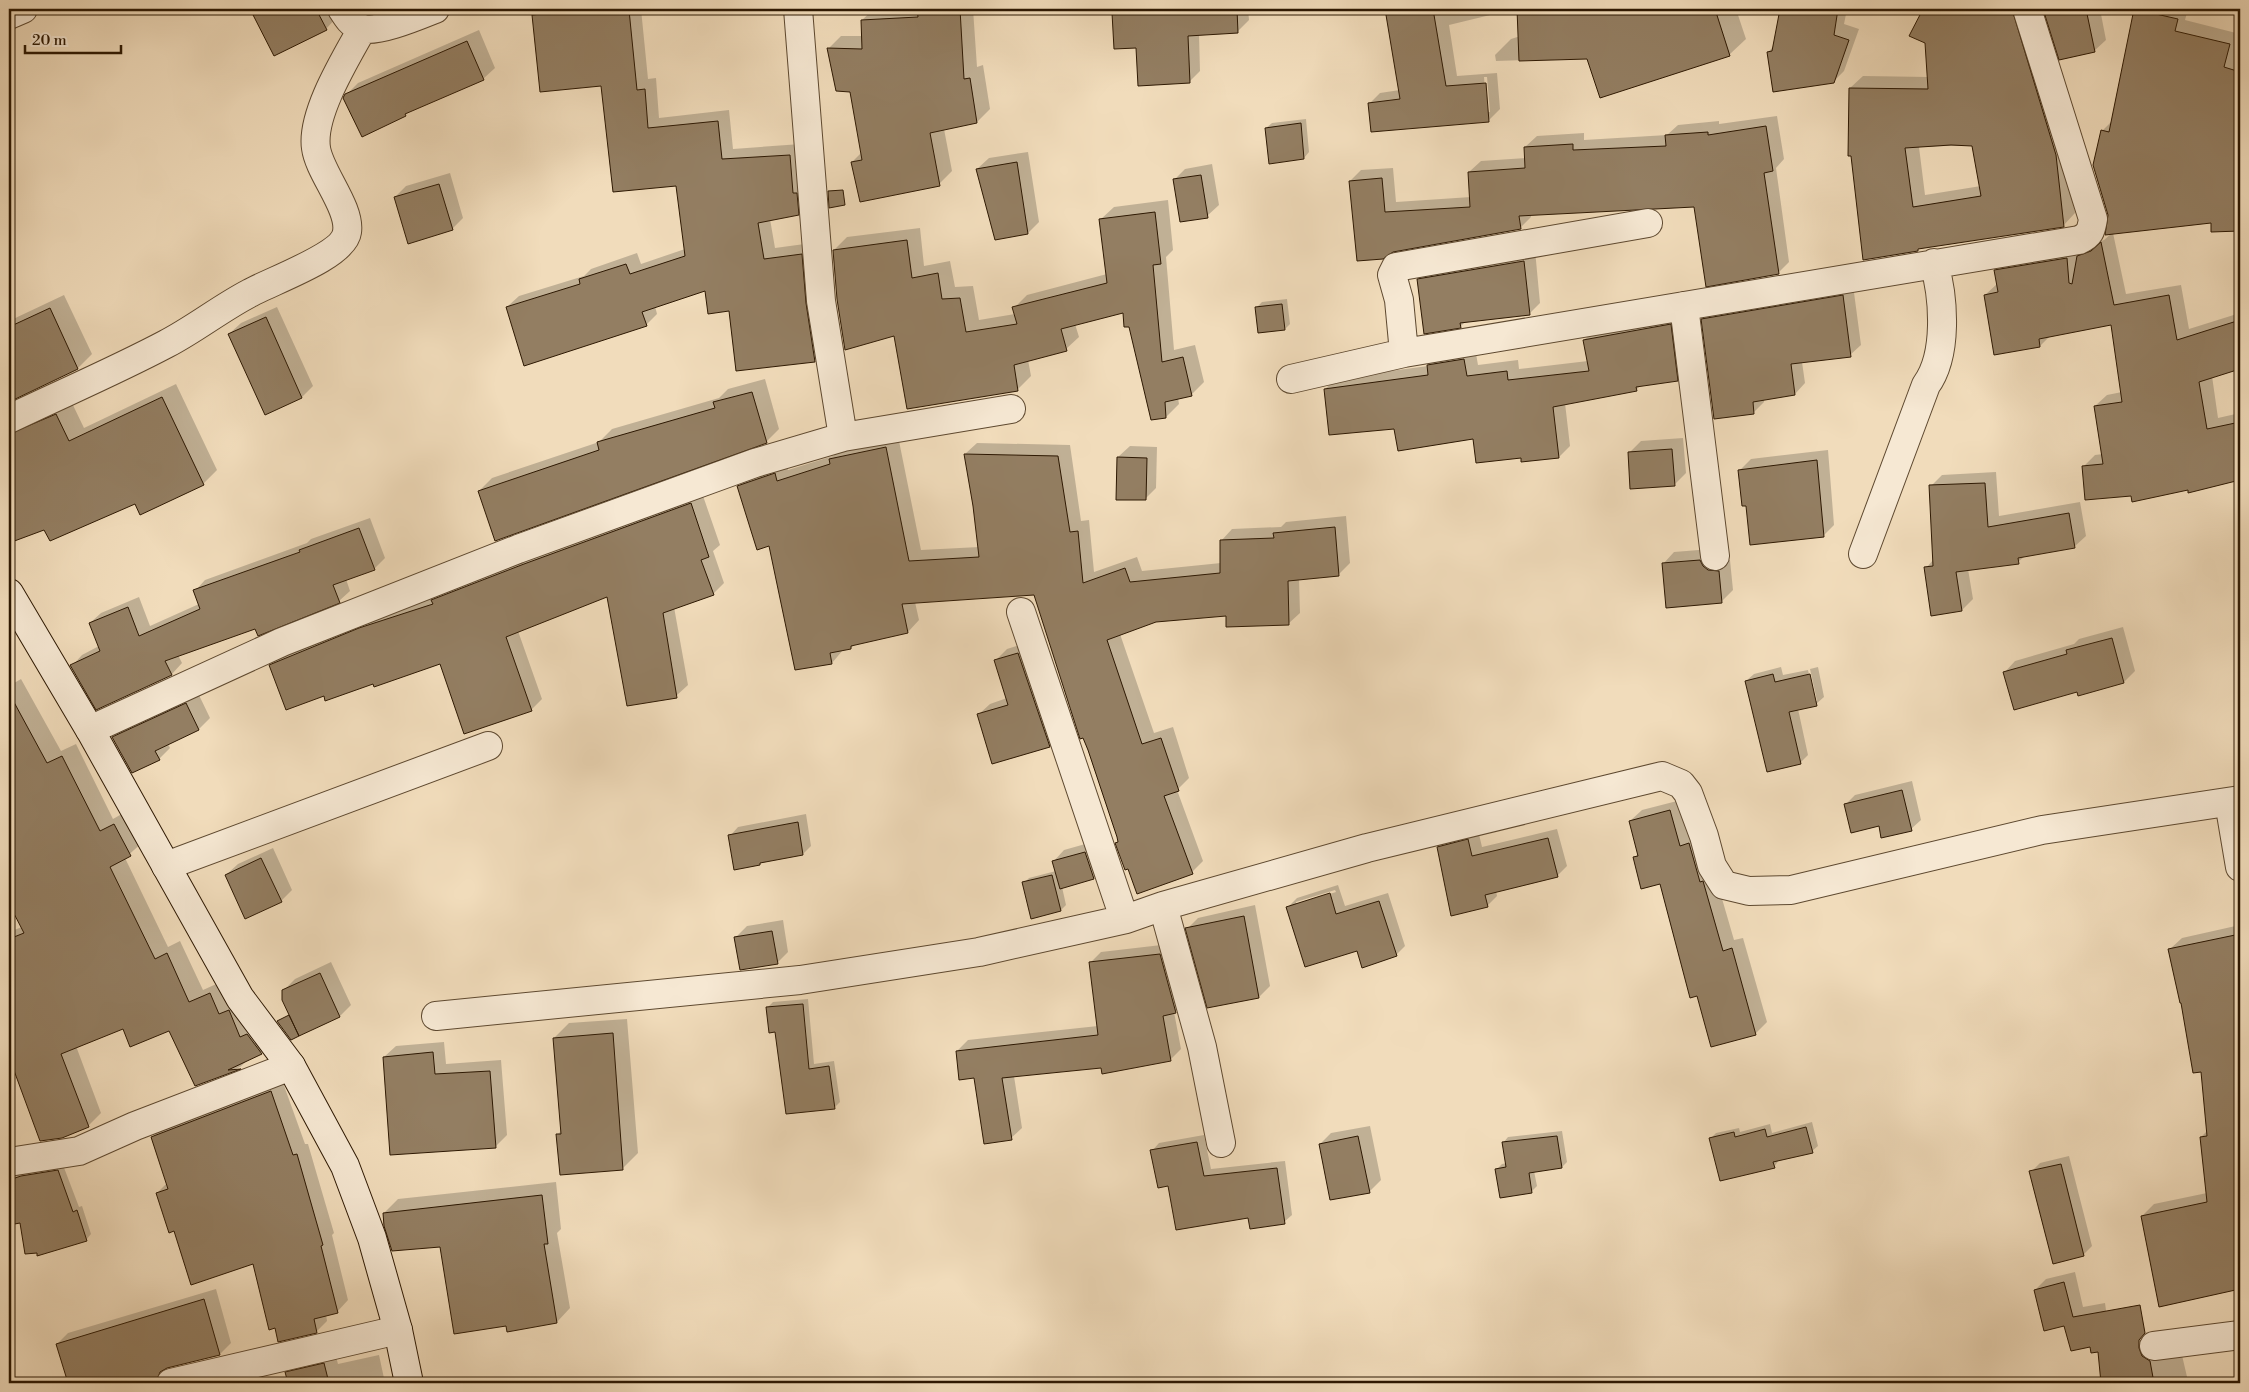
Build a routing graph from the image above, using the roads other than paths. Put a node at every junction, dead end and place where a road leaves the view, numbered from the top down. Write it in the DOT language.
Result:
graph roads {
  1 [pos="23,9"];
  2 [pos="342,9"];
  3 [pos="435,9"];
  4 [pos="798,9"];
  5 [pos="2027,9"];
  6 [pos="9,15"];
  7 [pos="362,29"];
  8 [pos="1648,223"];
  9 [pos="1934,263"];
  10 [pos="1684,306"];
  11 [pos="1404,353"];
  12 [pos="1291,380"];
  13 [pos="1011,408"];
  14 [pos="9,419"];
  15 [pos="844,437"];
  16 [pos="1863,554"];
  17 [pos="1715,556"];
  18 [pos="9,593"];
  19 [pos="1021,612"];
  20 [pos="90,730"];
  21 [pos="488,746"];
  22 [pos="2235,801"];
  23 [pos="166,866"];
  24 [pos="2240,867"];
  25 [pos="1163,906"];
  26 [pos="1126,919"];
  27 [pos="436,1016"];
  28 [pos="291,1066"];
  29 [pos="1221,1143"];
  30 [pos="9,1162"];
  31 [pos="398,1330"];
  32 [pos="2240,1336"];
  33 [pos="2154,1346"];
  34 [pos="171,1383"];
  35 [pos="409,1383"];
  1 -- 6 [label="street"];
  2 -- 7 [label="street"];
  3 -- 7 [label="street"];
  4 -- 15 [label="street"];
  5 -- 9 [label="street"];
  7 -- 14 [label="street"];
  8 -- 11 [label="street"];
  9 -- 10 [label="street"];
  9 -- 16 [label="street"];
  10 -- 11 [label="street"];
  10 -- 17 [label="street"];
  11 -- 12 [label="street"];
  13 -- 15 [label="street"];
  15 -- 20 [label="street"];
  18 -- 20 [label="street"];
  19 -- 26 [label="street"];
  20 -- 23 [label="street"];
  21 -- 23 [label="street"];
  22 -- 24 [label="street"];
  22 -- 25 [label="street"];
  23 -- 28 [label="street"];
  25 -- 26 [label="street"];
  25 -- 29 [label="street"];
  26 -- 27 [label="street"];
  28 -- 30 [label="street"];
  28 -- 31 [label="street"];
  31 -- 34 [label="street"];
  31 -- 35 [label="street"];
  32 -- 33 [label="street"];
}
